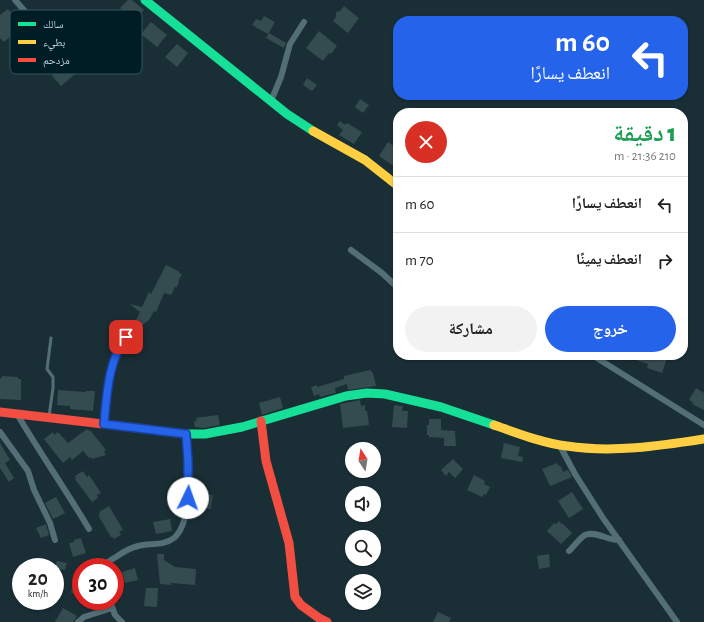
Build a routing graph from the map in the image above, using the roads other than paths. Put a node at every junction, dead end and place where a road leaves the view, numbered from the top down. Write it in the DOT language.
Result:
graph roads {
  1 [pos="15,0"];
  2 [pos="145,0"];
  3 [pos="24,10"];
  4 [pos="304,22"];
  5 [pos="271,101"];
  6 [pos="393,182"];
  7 [pos="351,250"];
  8 [pos="393,283"];
  9 [pos="126,337"];
  10 [pos="51,338"];
  11 [pos="600,360"];
  12 [pos="0,412"];
  13 [pos="17,414"];
  14 [pos="49,418"];
  15 [pos="261,421"];
  16 [pos="104,424"];
  17 [pos="704,425"];
  18 [pos="0,432"];
  19 [pos="186,434"];
  20 [pos="704,439"];
  21 [pos="559,444"];
  22 [pos="89,529"];
  23 [pos="56,540"];
  24 [pos="619,540"];
  25 [pos="569,551"];
  26 [pos="113,558"];
  27 [pos="106,610"];
  28 [pos="113,610"];
  29 [pos="78,622"];
  30 [pos="122,622"];
  31 [pos="327,622"];
  32 [pos="678,622"];
  1 -- 3 [label="street"];
  2 -- 5 [label="street"];
  4 -- 5 [label="street"];
  5 -- 6 [label="street"];
  7 -- 8 [label="street"];
  9 -- 16 [label="street"];
  10 -- 14 [label="lane"];
  11 -- 17 [label="street"];
  12 -- 13 [label="street"];
  13 -- 14 [label="street"];
  13 -- 22 [label="street"];
  14 -- 16 [label="street"];
  15 -- 19 [label="street"];
  15 -- 21 [label="street"];
  15 -- 31 [label="street"];
  16 -- 19 [label="street"];
  18 -- 23 [label="street"];
  19 -- 26 [label="street"];
  20 -- 21 [label="street"];
  21 -- 24 [label="street"];
  24 -- 25 [label="street"];
  24 -- 32 [label="street"];
  27 -- 29 [label="street"];
  28 -- 30 [label="street"];
}
